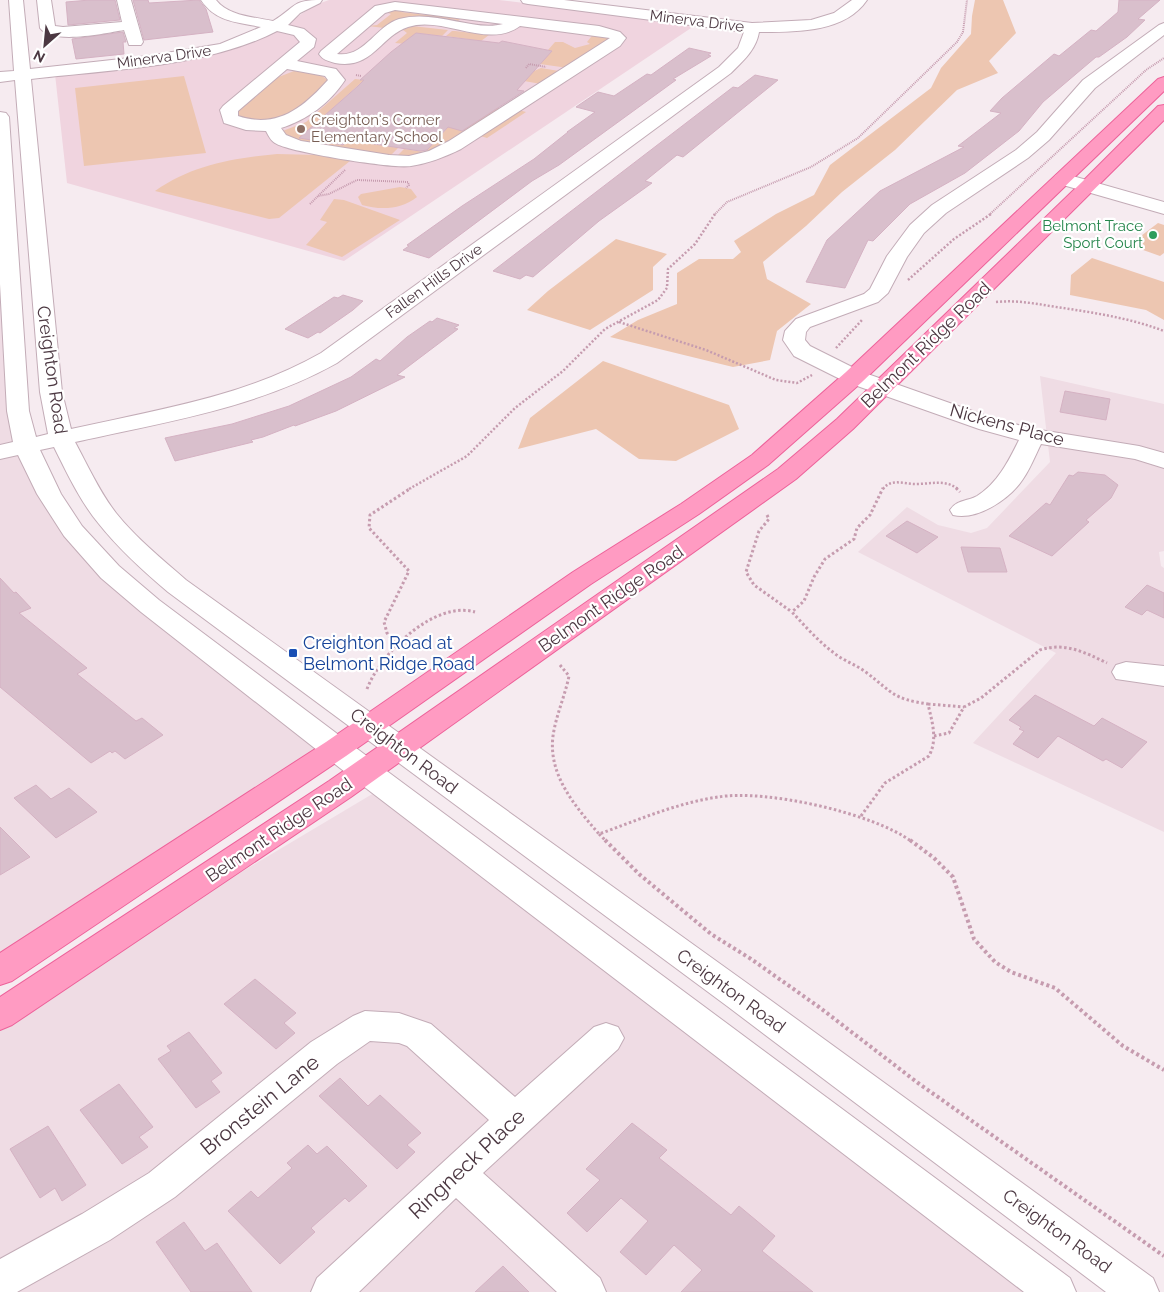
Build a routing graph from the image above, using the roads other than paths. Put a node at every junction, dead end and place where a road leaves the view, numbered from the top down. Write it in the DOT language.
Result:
graph roads {
  1 [pos="16,0"];
  2 [pos="44,0"];
  3 [pos="124,0"];
  4 [pos="208,0"];
  5 [pos="315,0"];
  6 [pos="471,0"];
  7 [pos="528,0"];
  8 [pos="860,0"];
  9 [pos="457,12"];
  10 [pos="517,20"];
  11 [pos="130,25"];
  12 [pos="274,26"];
  13 [pos="752,28"];
  14 [pos="1164,28"];
  15 [pos="140,62"];
  16 [pos="285,64"];
  17 [pos="22,74"];
  18 [pos="0,77"];
  19 [pos="1164,82"];
  20 [pos="1164,110"];
  21 [pos="0,117"];
  22 [pos="270,126"];
  23 [pos="1062,179"];
  24 [pos="1089,186"];
  25 [pos="1164,200"];
  26 [pos="854,377"];
  27 [pos="882,387"];
  28 [pos="1033,436"];
  29 [pos="60,438"];
  30 [pos="13,449"];
  31 [pos="1164,461"];
  32 [pos="962,510"];
  33 [pos="1126,672"];
  34 [pos="1164,676"];
  35 [pos="369,726"];
  36 [pos="398,748"];
  37 [pos="336,749"];
  38 [pos="365,772"];
  39 [pos="0,971"];
  40 [pos="0,1015"];
  41 [pos="606,1038"];
  42 [pos="515,1120"];
  43 [pos="456,1173"];
  44 [pos="0,1280"];
  45 [pos="331,1292"];
  46 [pos="586,1292"];
  47 [pos="1056,1292"];
  48 [pos="1139,1292"];
  1 -- 17 [label="street, Creighton Road"];
  2 -- 11 [label="street"];
  3 -- 11 [label="street"];
  4 -- 12 [label="street"];
  5 -- 12 [label="street, Minerva Drive"];
  6 -- 9 [label="street"];
  7 -- 13 [label="street, Minerva Drive"];
  8 -- 13 [label="street, Minerva Drive"];
  9 -- 10 [label="street"];
  9 -- 10 [label="street"];
  10 -- 22 [label="street"];
  11 -- 15 [label="street"];
  12 -- 15 [label="street, Minerva Drive"];
  12 -- 16 [label="street"];
  13 -- 29 [label="street, Fallen Hills Drive"];
  14 -- 26 [label="street, Nickens Place"];
  15 -- 17 [label="street, Minerva Drive"];
  16 -- 22 [label="street"];
  16 -- 22 [label="street"];
  17 -- 18 [label="street, Minerva Drive"];
  17 -- 29 [label="street, Creighton Road"];
  19 -- 23 [label="main road, Belmont Ridge Road"];
  20 -- 24 [label="main road, Belmont Ridge Road"];
  21 -- 30 [label="street, Creighton Road"];
  23 -- 24 [label="street"];
  23 -- 26 [label="main road, Belmont Ridge Road"];
  24 -- 25 [label="street"];
  24 -- 27 [label="main road, Belmont Ridge Road"];
  26 -- 27 [label="street, Nickens Place"];
  26 -- 35 [label="main road, Belmont Ridge Road"];
  27 -- 28 [label="street, Nickens Place"];
  27 -- 36 [label="main road, Belmont Ridge Road"];
  28 -- 31 [label="street, Nickens Place"];
  28 -- 32 [label="street"];
  29 -- 30 [label="street, Fallen Hills Drive"];
  29 -- 35 [label="street, Creighton Road"];
  30 -- 37 [label="street, Creighton Road"];
  33 -- 34 [label="street"];
  35 -- 36 [label="street, Creighton Road"];
  35 -- 37 [label="main road, Belmont Ridge Road"];
  36 -- 38 [label="main road, Belmont Ridge Road"];
  36 -- 48 [label="street, Creighton Road"];
  37 -- 38 [label="street, Creighton Road"];
  37 -- 39 [label="main road, Belmont Ridge Road"];
  38 -- 40 [label="main road, Belmont Ridge Road"];
  38 -- 47 [label="street, Creighton Road"];
  41 -- 42 [label="street, Ringneck Place"];
  42 -- 43 [label="street, Ringneck Place"];
  42 -- 44 [label="street, Bronstein Lane"];
  43 -- 45 [label="street, Ringneck Place"];
  43 -- 46 [label="street"];
}
